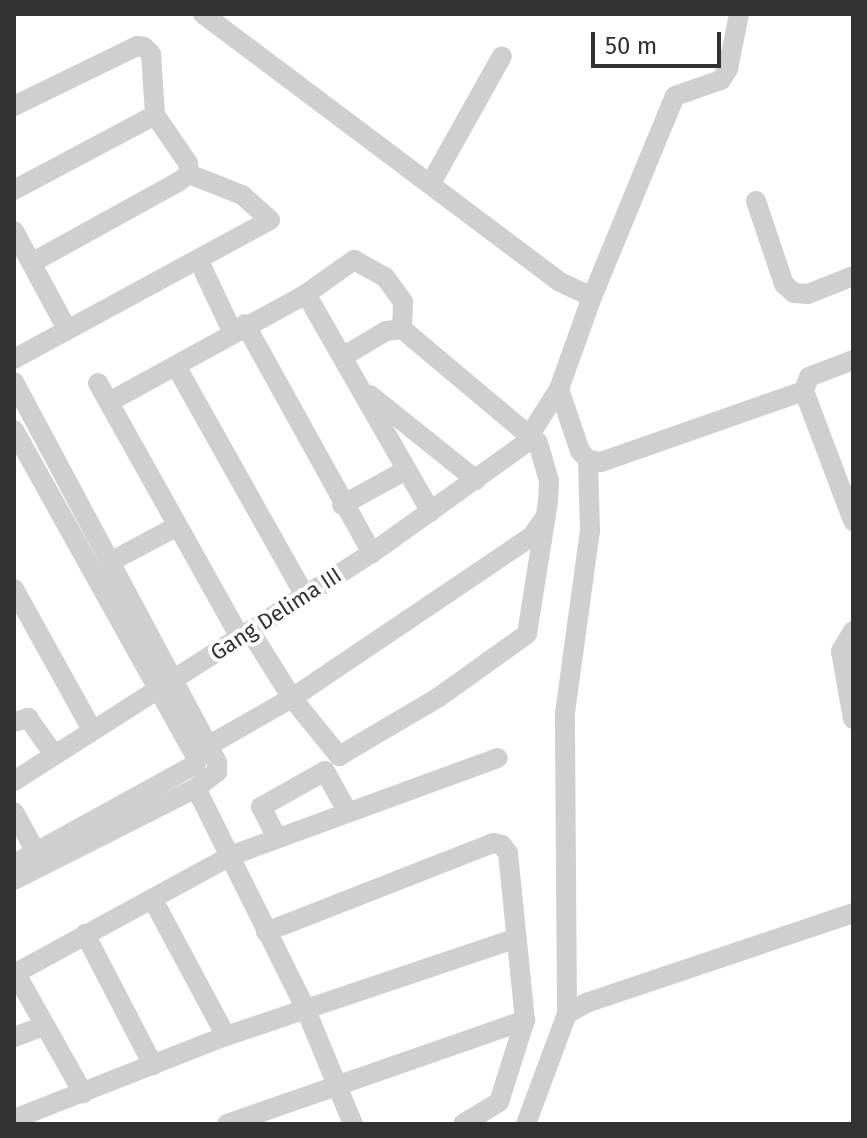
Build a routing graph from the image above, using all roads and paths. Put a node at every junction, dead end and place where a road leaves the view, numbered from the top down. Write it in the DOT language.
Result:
graph roads {
  1 [pos="203,14"];
  2 [pos="739,14"];
  3 [pos="502,56"];
  4 [pos="14,106"];
  5 [pos="155,115"];
  6 [pos="189,174"];
  7 [pos="431,183"];
  8 [pos="14,190"];
  9 [pos="756,201"];
  10 [pos="14,231"];
  11 [pos="199,261"];
  12 [pos="33,262"];
  13 [pos="853,276"];
  14 [pos="306,294"];
  15 [pos="592,297"];
  16 [pos="238,328"];
  17 [pos="67,329"];
  18 [pos="402,329"];
  19 [pos="344,356"];
  20 [pos="14,359"];
  21 [pos="853,360"];
  22 [pos="176,366"];
  23 [pos="14,382"];
  24 [pos="98,383"];
  25 [pos="362,389"];
  26 [pos="559,389"];
  27 [pos="804,391"];
  28 [pos="109,402"];
  29 [pos="14,430"];
  30 [pos="530,435"];
  31 [pos="20,456"];
  32 [pos="588,460"];
  33 [pos="404,471"];
  34 [pos="476,480"];
  35 [pos="342,505"];
  36 [pos="431,512"];
  37 [pos="546,516"];
  38 [pos="853,521"];
  39 [pos="174,528"];
  40 [pos="372,553"];
  41 [pos="110,562"];
  42 [pos="14,589"];
  43 [pos="305,596"];
  44 [pos="23,626"];
  45 [pos="853,631"];
  46 [pos="245,634"];
  47 [pos="166,686"];
  48 [pos="292,698"];
  49 [pos="853,719"];
  50 [pos="14,722"];
  51 [pos="92,730"];
  52 [pos="211,744"];
  53 [pos="53,753"];
  54 [pos="498,758"];
  55 [pos="14,781"];
  56 [pos="196,788"];
  57 [pos="347,811"];
  58 [pos="14,812"];
  59 [pos="277,838"];
  60 [pos="36,852"];
  61 [pos="230,856"];
  62 [pos="14,864"];
  63 [pos="14,880"];
  64 [pos="153,900"];
  65 [pos="853,913"];
  66 [pos="266,932"];
  67 [pos="85,934"];
  68 [pos="515,939"];
  69 [pos="15,974"];
  70 [pos="306,1010"];
  71 [pos="567,1014"];
  72 [pos="525,1020"];
  73 [pos="45,1026"];
  74 [pos="226,1036"];
  75 [pos="14,1037"];
  76 [pos="153,1065"];
  77 [pos="337,1082"];
  78 [pos="83,1093"];
  79 [pos="14,1119"];
  80 [pos="227,1124"];
  81 [pos="353,1124"];
  82 [pos="463,1124"];
  83 [pos="526,1124"];
  1 -- 7 [label="street"];
  2 -- 15 [label="street, Gang Delima III"];
  3 -- 7 [label="street"];
  4 -- 5 [label="street"];
  5 -- 6 [label="street"];
  5 -- 8 [label="street"];
  6 -- 11 [label="street"];
  6 -- 12 [label="street"];
  7 -- 15 [label="street"];
  9 -- 13 [label="street"];
  10 -- 12 [label="street"];
  11 -- 16 [label="street"];
  11 -- 17 [label="street"];
  12 -- 17 [label="street"];
  14 -- 16 [label="street"];
  14 -- 18 [label="street"];
  14 -- 19 [label="street"];
  15 -- 26 [label="street, Gang Delima III"];
  16 -- 22 [label="street"];
  16 -- 35 [label="street"];
  17 -- 20 [label="street"];
  18 -- 19 [label="street"];
  18 -- 30 [label="street"];
  19 -- 25 [label="street"];
  21 -- 27 [label="street"];
  22 -- 28 [label="street"];
  22 -- 43 [label="street"];
  23 -- 41 [label="street"];
  24 -- 28 [label="street"];
  25 -- 33 [label="street"];
  25 -- 34 [label="street"];
  26 -- 30 [label="street, Gang Delima III"];
  26 -- 32 [label="street"];
  27 -- 32 [label="street"];
  27 -- 38 [label="street"];
  28 -- 39 [label="street"];
  29 -- 31 [label="street"];
  30 -- 34 [label="street, Gang Delima III"];
  30 -- 37 [label="street"];
  31 -- 47 [label="street"];
  32 -- 71 [label="street"];
  33 -- 35 [label="street"];
  33 -- 36 [label="street"];
  34 -- 36 [label="street, Gang Delima III"];
  35 -- 40 [label="street"];
  36 -- 40 [label="street, Gang Delima III"];
  37 -- 48 [label="street"];
  37 -- 48 [label="street"];
  39 -- 41 [label="street"];
  39 -- 46 [label="street"];
  40 -- 43 [label="street, Gang Delima III"];
  41 -- 47 [label="street"];
  42 -- 44 [label="street"];
  43 -- 46 [label="street, Gang Delima III"];
  44 -- 51 [label="street"];
  45 -- 49 [label="street"];
  46 -- 47 [label="street, Gang Delima III"];
  46 -- 48 [label="street"];
  47 -- 51 [label="street, Gang Delima III"];
  47 -- 52 [label="street"];
  47 -- 60 [label="street"];
  48 -- 52 [label="street"];
  50 -- 53 [label="street"];
  51 -- 53 [label="street, Gang Delima III"];
  52 -- 56 [label="street"];
  53 -- 55 [label="street, Gang Delima III"];
  54 -- 57 [label="street"];
  56 -- 61 [label="street"];
  56 -- 63 [label="street"];
  57 -- 59 [label="street"];
  57 -- 59 [label="street"];
  58 -- 60 [label="street"];
  59 -- 61 [label="street"];
  60 -- 62 [label="street"];
  61 -- 64 [label="street"];
  61 -- 66 [label="street"];
  64 -- 67 [label="street"];
  64 -- 74 [label="street"];
  65 -- 71 [label="street"];
  66 -- 68 [label="street"];
  66 -- 70 [label="street"];
  67 -- 69 [label="street"];
  67 -- 76 [label="street"];
  68 -- 70 [label="street"];
  68 -- 72 [label="street"];
  69 -- 73 [label="street"];
  70 -- 74 [label="street"];
  70 -- 77 [label="street"];
  71 -- 83 [label="street"];
  72 -- 77 [label="street"];
  72 -- 82 [label="street"];
  73 -- 75 [label="street"];
  73 -- 78 [label="street"];
  74 -- 76 [label="street"];
  76 -- 78 [label="street"];
  77 -- 80 [label="street"];
  77 -- 81 [label="street"];
  78 -- 79 [label="street"];
}
